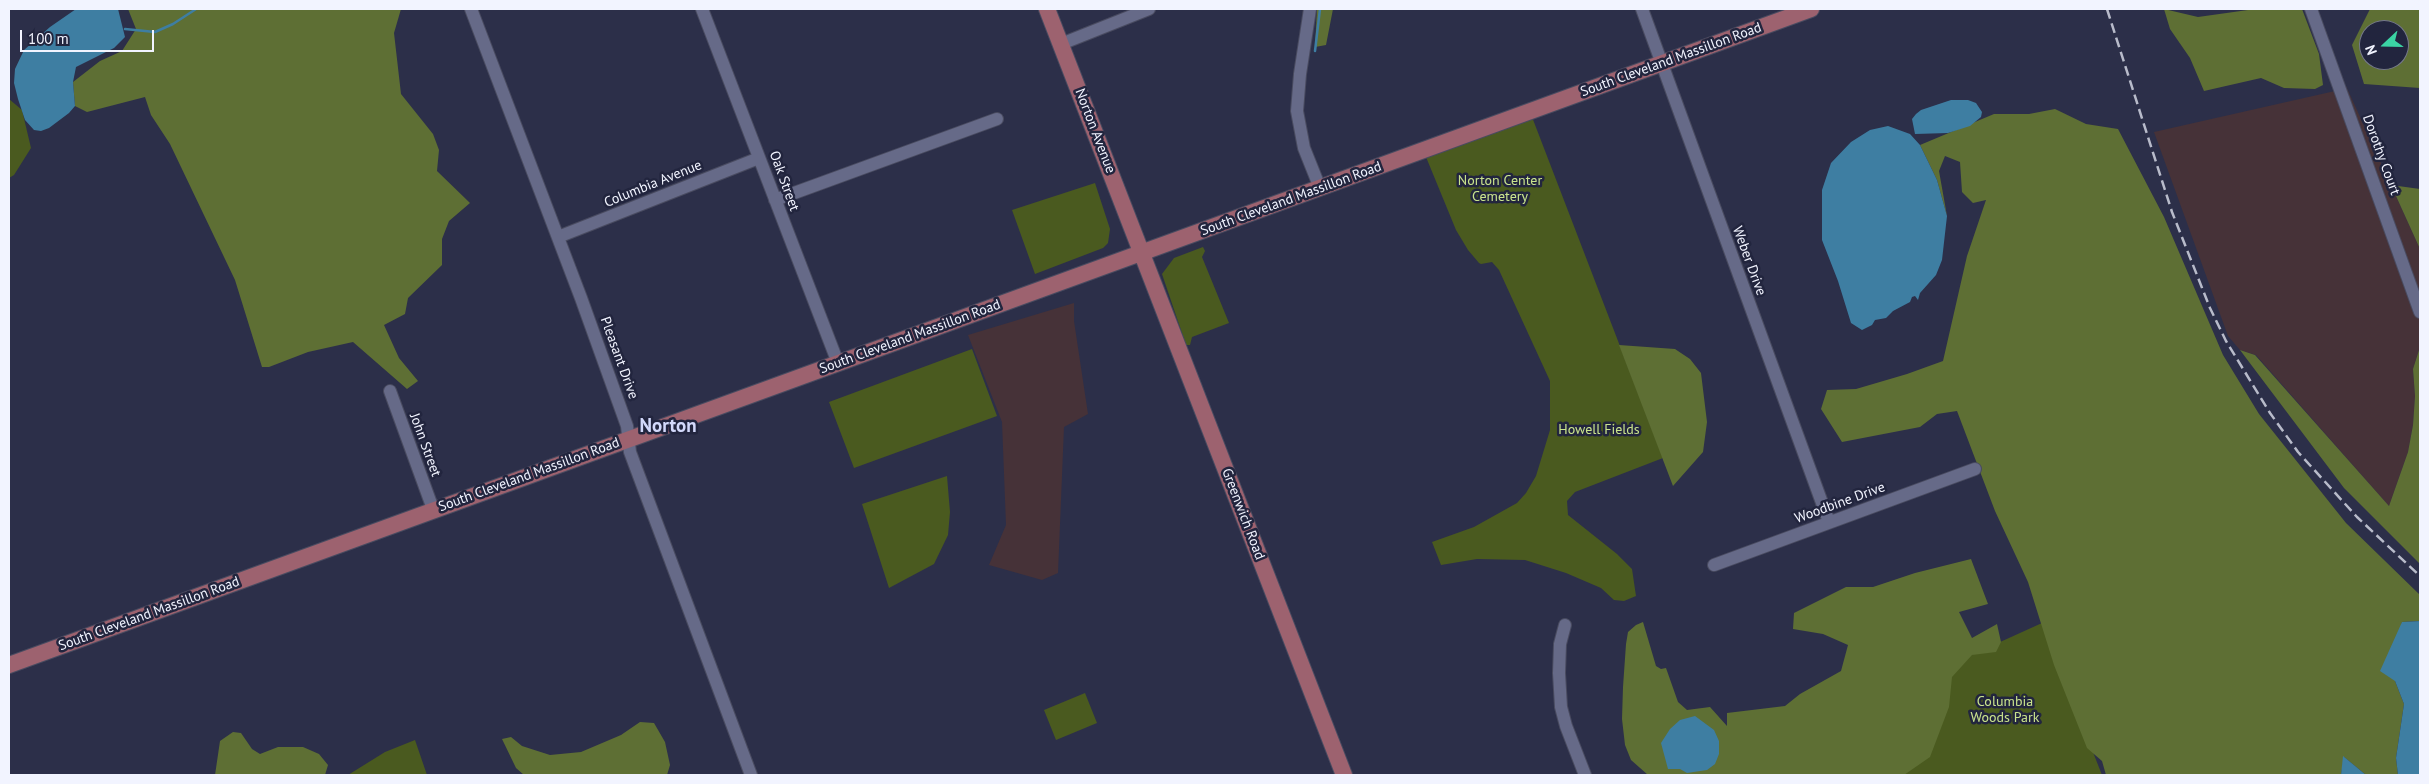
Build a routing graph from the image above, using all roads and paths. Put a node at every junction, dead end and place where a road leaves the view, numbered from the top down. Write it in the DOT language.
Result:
graph roads {
  1 [pos="472,9"];
  2 [pos="702,9"];
  3 [pos="1047,9"];
  4 [pos="1149,9"];
  5 [pos="1310,9"];
  6 [pos="1642,9"];
  7 [pos="1811,9"];
  8 [pos="2311,9"];
  9 [pos="1061,44"];
  10 [pos="1662,63"];
  11 [pos="997,119"];
  12 [pos="760,158"];
  13 [pos="1320,188"];
  14 [pos="775,200"];
  15 [pos="558,237"];
  16 [pos="1142,253"];
  17 [pos="2420,312"];
  18 [pos="838,363"];
  19 [pos="390,391"];
  20 [pos="629,439"];
  21 [pos="1975,469"];
  22 [pos="433,509"];
  23 [pos="1829,522"];
  24 [pos="1714,565"];
  25 [pos="1565,624"];
  26 [pos="9,665"];
  27 [pos="751,775"];
  28 [pos="1344,775"];
  29 [pos="1585,775"];
  1 -- 15 [label="street, Pleasant Drive"];
  2 -- 12 [label="street, Oak Street"];
  3 -- 9 [label="main road, Norton Avenue"];
  4 -- 9 [label="street"];
  5 -- 13 [label="street"];
  6 -- 10 [label="street, Weber Drive"];
  7 -- 10 [label="main road, South Cleveland Massillon Road"];
  8 -- 17 [label="street, Dorothy Court"];
  9 -- 16 [label="main road, Norton Avenue"];
  10 -- 13 [label="main road, South Cleveland Massillon Road"];
  10 -- 23 [label="street, Weber Drive"];
  11 -- 14 [label="street"];
  12 -- 14 [label="street, Oak Street"];
  12 -- 15 [label="street, Columbia Avenue"];
  13 -- 16 [label="main road, South Cleveland Massillon Road"];
  14 -- 18 [label="street, Oak Street"];
  15 -- 20 [label="street, Pleasant Drive"];
  16 -- 18 [label="main road, South Cleveland Massillon Road"];
  16 -- 28 [label="main road, Greenwich Road"];
  18 -- 20 [label="main road, South Cleveland Massillon Road"];
  19 -- 22 [label="street, John Street"];
  20 -- 22 [label="main road, South Cleveland Massillon Road"];
  20 -- 27 [label="street, Pleasant Drive"];
  21 -- 23 [label="street, Woodbine Drive"];
  22 -- 26 [label="main road, South Cleveland Massillon Road"];
  23 -- 24 [label="street, Woodbine Drive"];
  25 -- 29 [label="street"];
}
